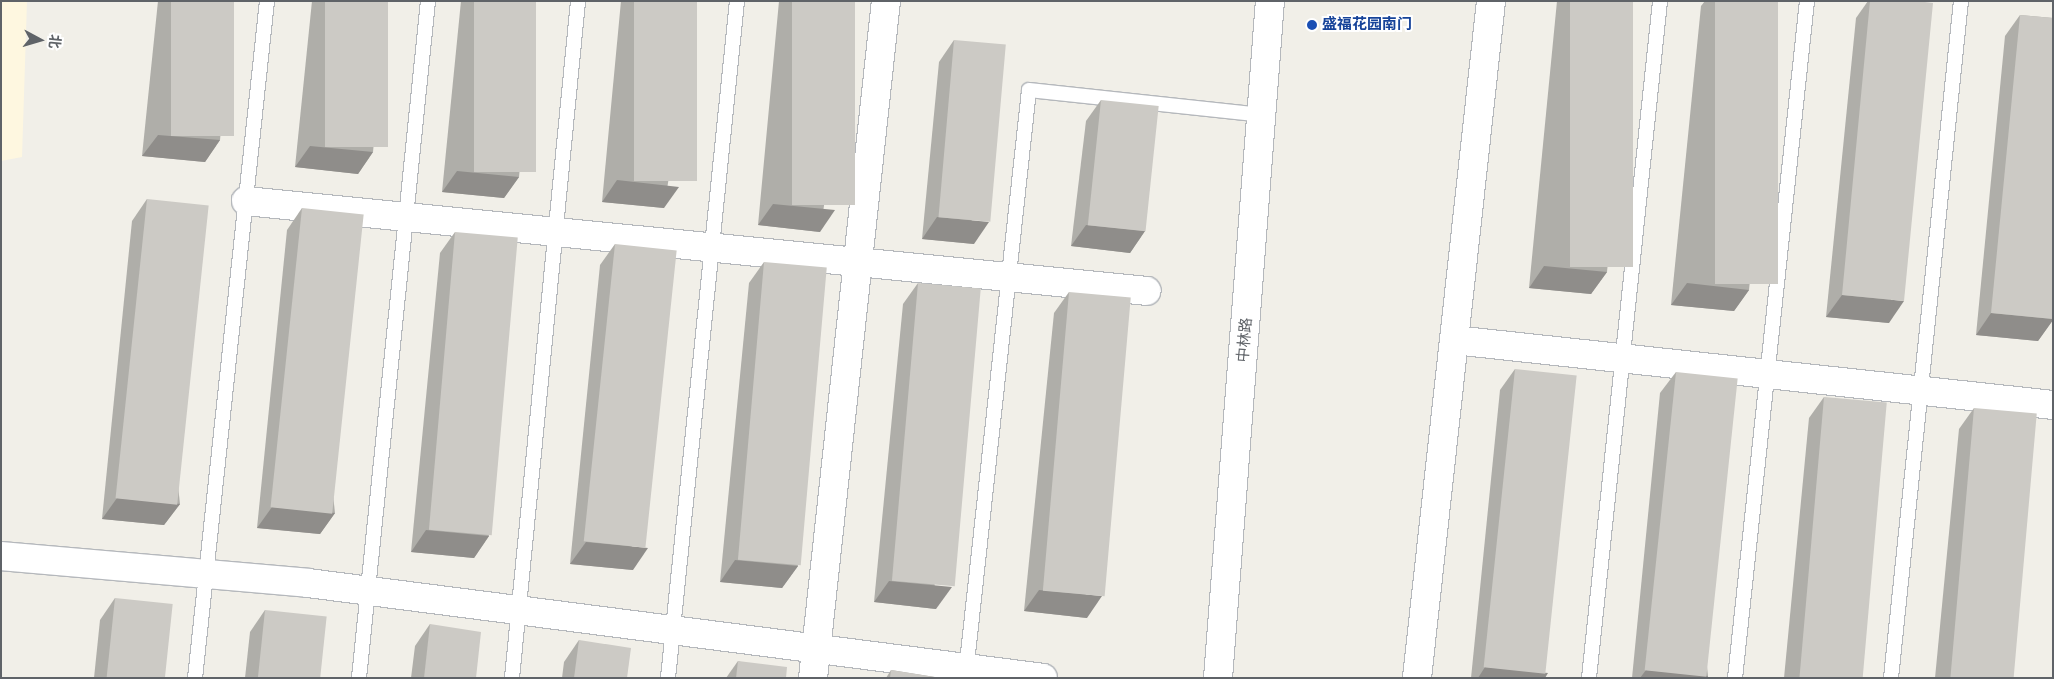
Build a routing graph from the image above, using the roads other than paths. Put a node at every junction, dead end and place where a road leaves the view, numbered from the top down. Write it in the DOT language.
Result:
graph roads {
  1 [pos="267,1"];
  2 [pos="428,1"];
  3 [pos="578,1"];
  4 [pos="737,1"];
  5 [pos="886,1"];
  6 [pos="1270,1"];
  7 [pos="1491,1"];
  8 [pos="1660,1"];
  9 [pos="1807,1"];
  10 [pos="1961,1"];
  11 [pos="1262,115"];
  12 [pos="246,201"];
  13 [pos="406,217"];
  14 [pos="556,232"];
  15 [pos="712,247"];
  16 [pos="858,262"];
  17 [pos="1009,277"];
  18 [pos="1147,291"];
  19 [pos="1454,340"];
  20 [pos="1623,358"];
  21 [pos="1767,374"];
  22 [pos="1921,391"];
  23 [pos="2053,405"];
  24 [pos="1,556"];
  25 [pos="206,574"];
  26 [pos="368,591"];
  27 [pos="519,610"];
  28 [pos="673,630"];
  29 [pos="816,648"];
  30 [pos="966,673"];
  31 [pos="195,678"];
  32 [pos="359,678"];
  33 [pos="512,678"];
  34 [pos="668,678"];
  35 [pos="813,678"];
  36 [pos="1043,678"];
  37 [pos="1218,678"];
  38 [pos="1417,678"];
  39 [pos="1589,678"];
  40 [pos="1735,678"];
  41 [pos="1892,678"];
  1 -- 12 [label="lane"];
  2 -- 13 [label="lane"];
  3 -- 14 [label="lane"];
  4 -- 15 [label="lane"];
  5 -- 16 [label="street"];
  6 -- 11 [label="street, 中林路"];
  7 -- 19 [label="street"];
  8 -- 20 [label="lane"];
  9 -- 21 [label="lane"];
  10 -- 22 [label="lane"];
  11 -- 17 [label="lane"];
  11 -- 37 [label="street, 中林路"];
  12 -- 13 [label="street"];
  12 -- 25 [label="lane"];
  13 -- 14 [label="street"];
  13 -- 26 [label="lane"];
  14 -- 15 [label="street"];
  14 -- 27 [label="lane"];
  15 -- 16 [label="street"];
  15 -- 28 [label="lane"];
  16 -- 17 [label="street"];
  16 -- 29 [label="street"];
  17 -- 18 [label="street"];
  17 -- 30 [label="lane"];
  19 -- 20 [label="street"];
  19 -- 38 [label="street"];
  20 -- 21 [label="street"];
  20 -- 39 [label="lane"];
  21 -- 22 [label="street"];
  21 -- 40 [label="lane"];
  22 -- 23 [label="street"];
  22 -- 41 [label="lane"];
  24 -- 25 [label="street"];
  25 -- 26 [label="street"];
  25 -- 31 [label="lane"];
  26 -- 27 [label="street"];
  26 -- 32 [label="lane"];
  27 -- 28 [label="street"];
  27 -- 33 [label="lane"];
  28 -- 29 [label="street"];
  28 -- 34 [label="lane"];
  29 -- 30 [label="street"];
  29 -- 35 [label="street"];
  30 -- 36 [label="street"];
}
